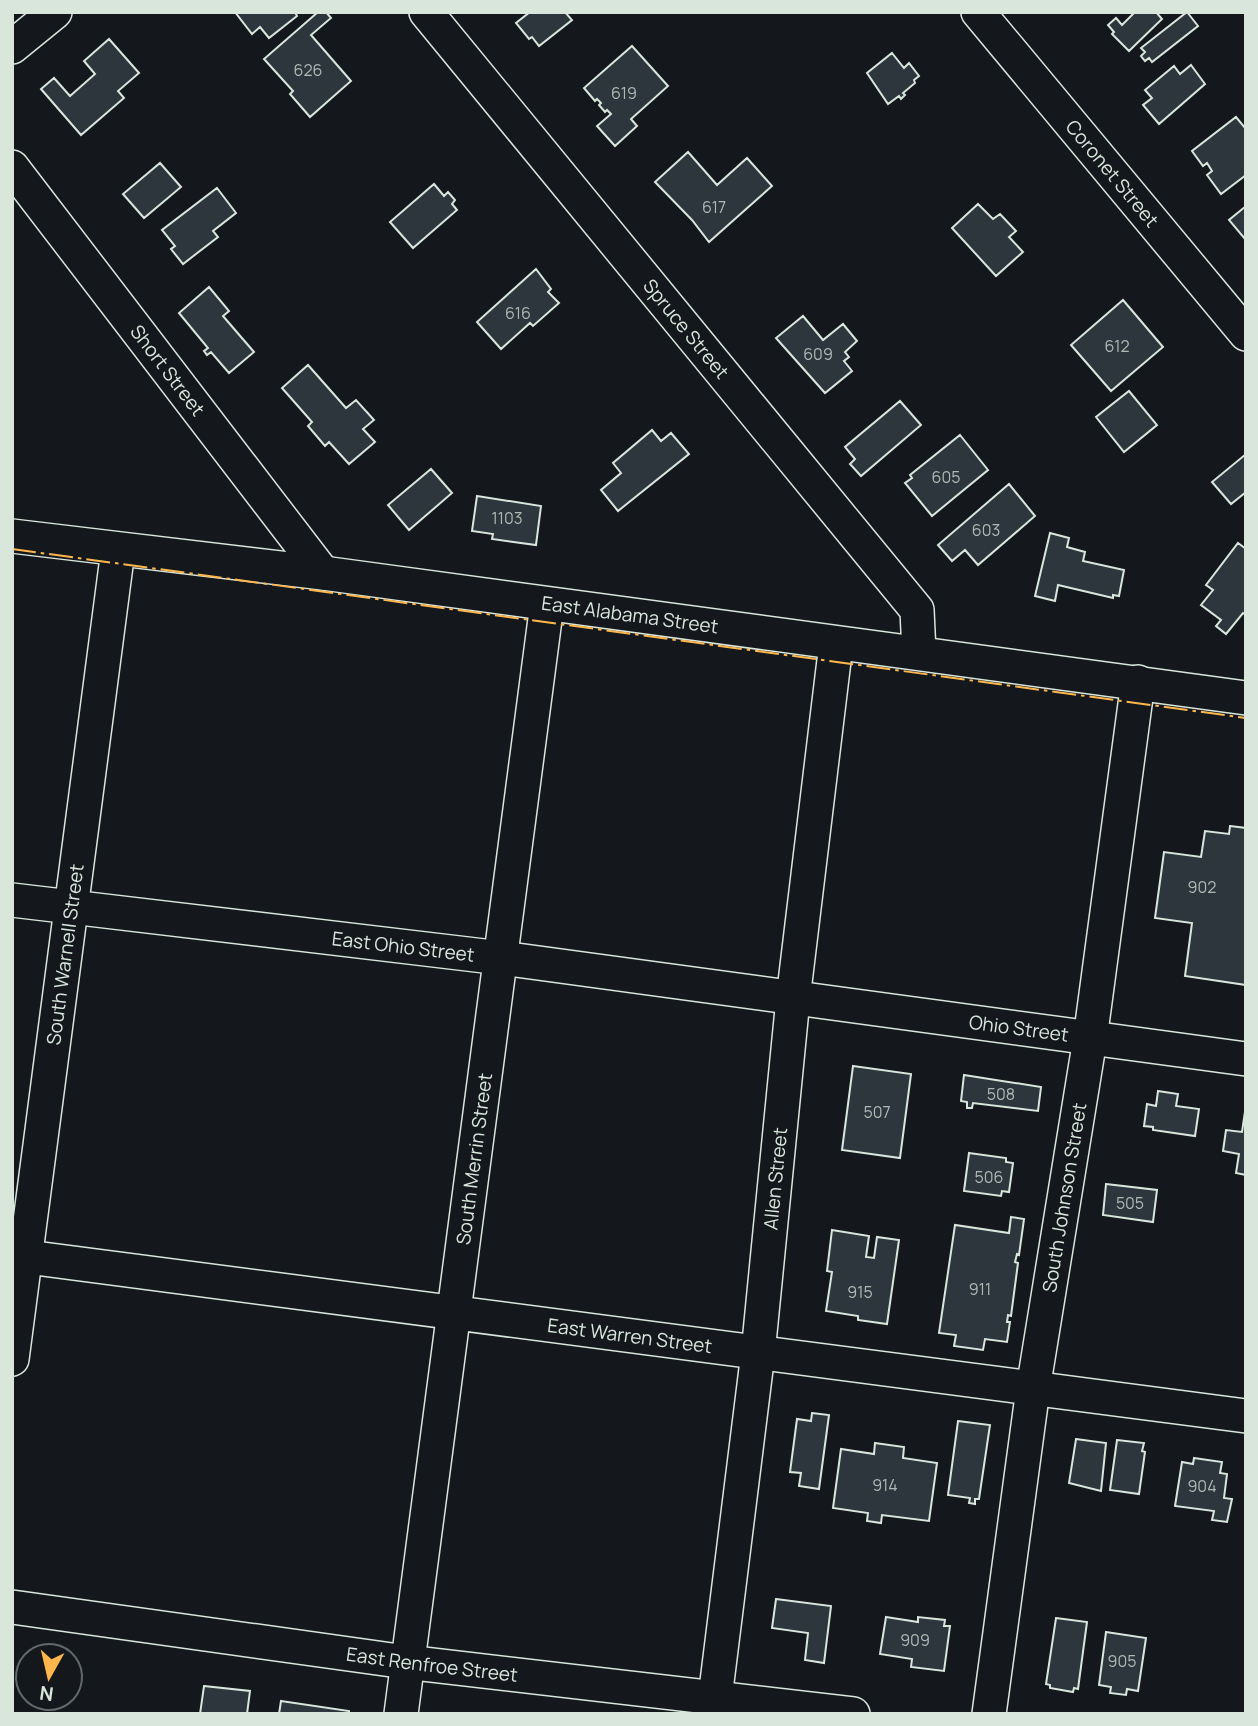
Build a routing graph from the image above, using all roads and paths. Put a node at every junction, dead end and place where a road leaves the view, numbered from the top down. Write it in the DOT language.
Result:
graph roads {
  1 [pos="55,12"];
  2 [pos="426,12"];
  3 [pos="978,12"];
  4 [pos="12,47"];
  5 [pos="12,167"];
  6 [pos="1246,334"];
  7 [pos="12,536"];
  8 [pos="118,550"];
  9 [pos="323,573"];
  10 [pos="547,604"];
  11 [pos="836,643"];
  12 [pos="919,653"];
  13 [pos="1138,682"];
  14 [pos="1246,698"];
  15 [pos="12,900"];
  16 [pos="71,907"];
  17 [pos="501,958"];
  18 [pos="793,999"];
  19 [pos="1090,1039"];
  20 [pos="1246,1059"];
  21 [pos="19,1255"];
  22 [pos="453,1313"];
  23 [pos="758,1353"];
  24 [pos="12,1359"];
  25 [pos="1033,1389"];
  26 [pos="1246,1416"];
  27 [pos="12,1607"];
  28 [pos="406,1662"];
  29 [pos="714,1705"];
  30 [pos="401,1714"];
  31 [pos="853,1714"];
  32 [pos="989,1714"];
  1 -- 4 [label="street"];
  2 -- 12 [label="street, Spruce Street"];
  3 -- 6 [label="street, Coronet Street"];
  5 -- 9 [label="street, Short Street"];
  7 -- 8 [label="street, East Alabama Street"];
  8 -- 9 [label="street, East Alabama Street"];
  8 -- 16 [label="street, South Warnell Street"];
  9 -- 10 [label="street, East Alabama Street"];
  10 -- 11 [label="street, East Alabama Street"];
  10 -- 17 [label="street, South Merrin Street"];
  11 -- 12 [label="street, East Alabama Street"];
  11 -- 18 [label="street, Allen Street"];
  12 -- 13 [label="street, East Alabama Street"];
  13 -- 14 [label="street, East Alabama Street"];
  13 -- 19 [label="street, South Johnson Street"];
  15 -- 16 [label="street, East Ohio Street"];
  16 -- 17 [label="street, East Ohio Street"];
  16 -- 21 [label="street, South Warnell Street"];
  17 -- 18 [label="street, East Ohio Street"];
  17 -- 22 [label="street, South Merrin Street"];
  18 -- 19 [label="street, Ohio Street"];
  18 -- 23 [label="street, Allen Street"];
  19 -- 20 [label="street, Ohio Street"];
  19 -- 25 [label="street, South Johnson Street"];
  21 -- 22 [label="street, East Warren Street"];
  21 -- 24 [label="street, South Warnell Street"];
  22 -- 23 [label="street, East Warren Street"];
  22 -- 28 [label="street, South Merrin Street"];
  23 -- 25 [label="street, East Warren Street"];
  23 -- 29 [label="street, Allen Street"];
  25 -- 26 [label="street, East Warren Street"];
  25 -- 32 [label="street, South Johnson Street"];
  27 -- 28 [label="street, East Renfroe Street"];
  28 -- 29 [label="street, East Renfroe Street"];
  28 -- 30 [label="street, South Merrin Street"];
  29 -- 31 [label="street, East Renfroe Street"];
}
